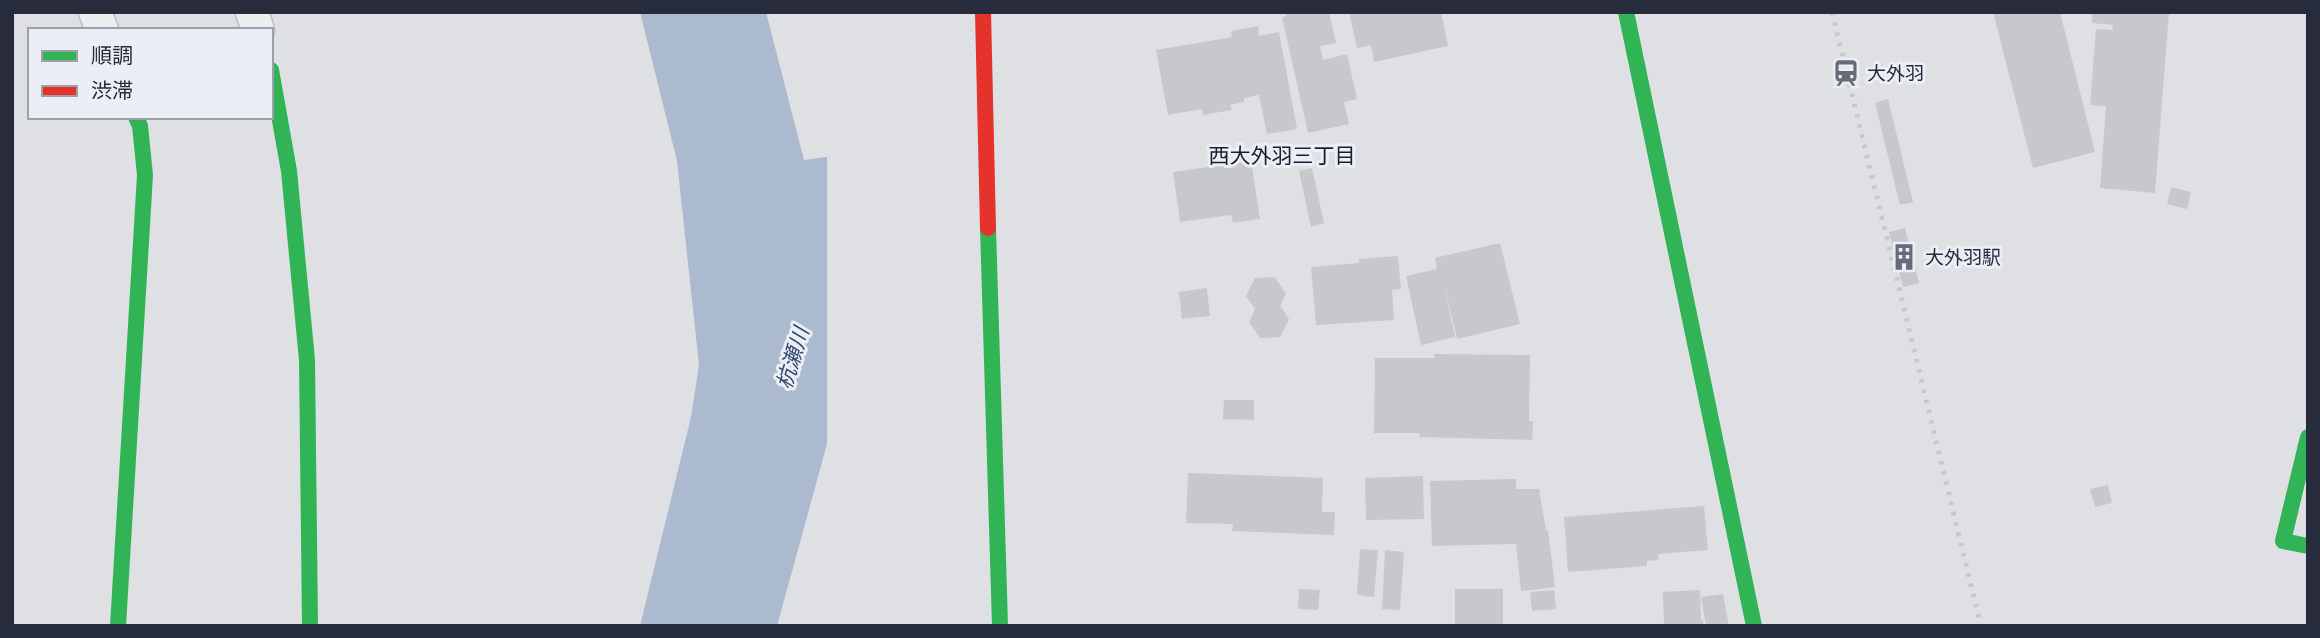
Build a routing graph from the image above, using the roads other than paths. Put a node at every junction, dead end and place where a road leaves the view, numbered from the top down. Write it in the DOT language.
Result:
graph roads {
  1 [pos="983,12"];
  2 [pos="1626,12"];
  3 [pos="273,81"];
  4 [pos="137,119"];
  5 [pos="2308,437"];
  6 [pos="2308,546"];
  7 [pos="118,626"];
  8 [pos="310,626"];
  9 [pos="1000,626"];
  10 [pos="1754,626"];
  1 -- 9 [label="street"];
  2 -- 10 [label="street"];
  3 -- 8 [label="street"];
  4 -- 7 [label="street"];
  5 -- 6 [label="street"];
}
